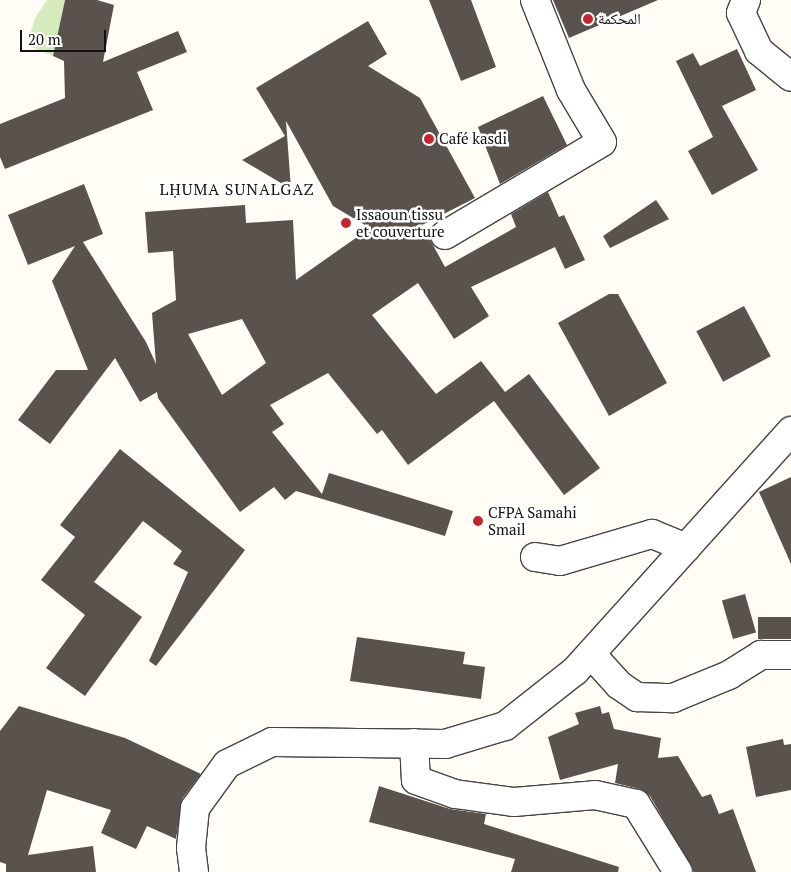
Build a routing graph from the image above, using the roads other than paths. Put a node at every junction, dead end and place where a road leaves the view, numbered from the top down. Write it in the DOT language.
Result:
graph roads {
  1 [pos="535,0"];
  2 [pos="746,0"];
  3 [pos="791,77"];
  4 [pos="445,236"];
  5 [pos="791,431"];
  6 [pos="686,548"];
  7 [pos="535,557"];
  8 [pos="590,654"];
  9 [pos="791,655"];
  10 [pos="414,743"];
  11 [pos="194,872"];
  12 [pos="678,872"];
  1 -- 4 [label="street"];
  2 -- 3 [label="street"];
  5 -- 6 [label="street"];
  6 -- 7 [label="street"];
  6 -- 8 [label="street"];
  8 -- 9 [label="street"];
  8 -- 10 [label="street"];
  10 -- 11 [label="street"];
  10 -- 12 [label="street"];
}
